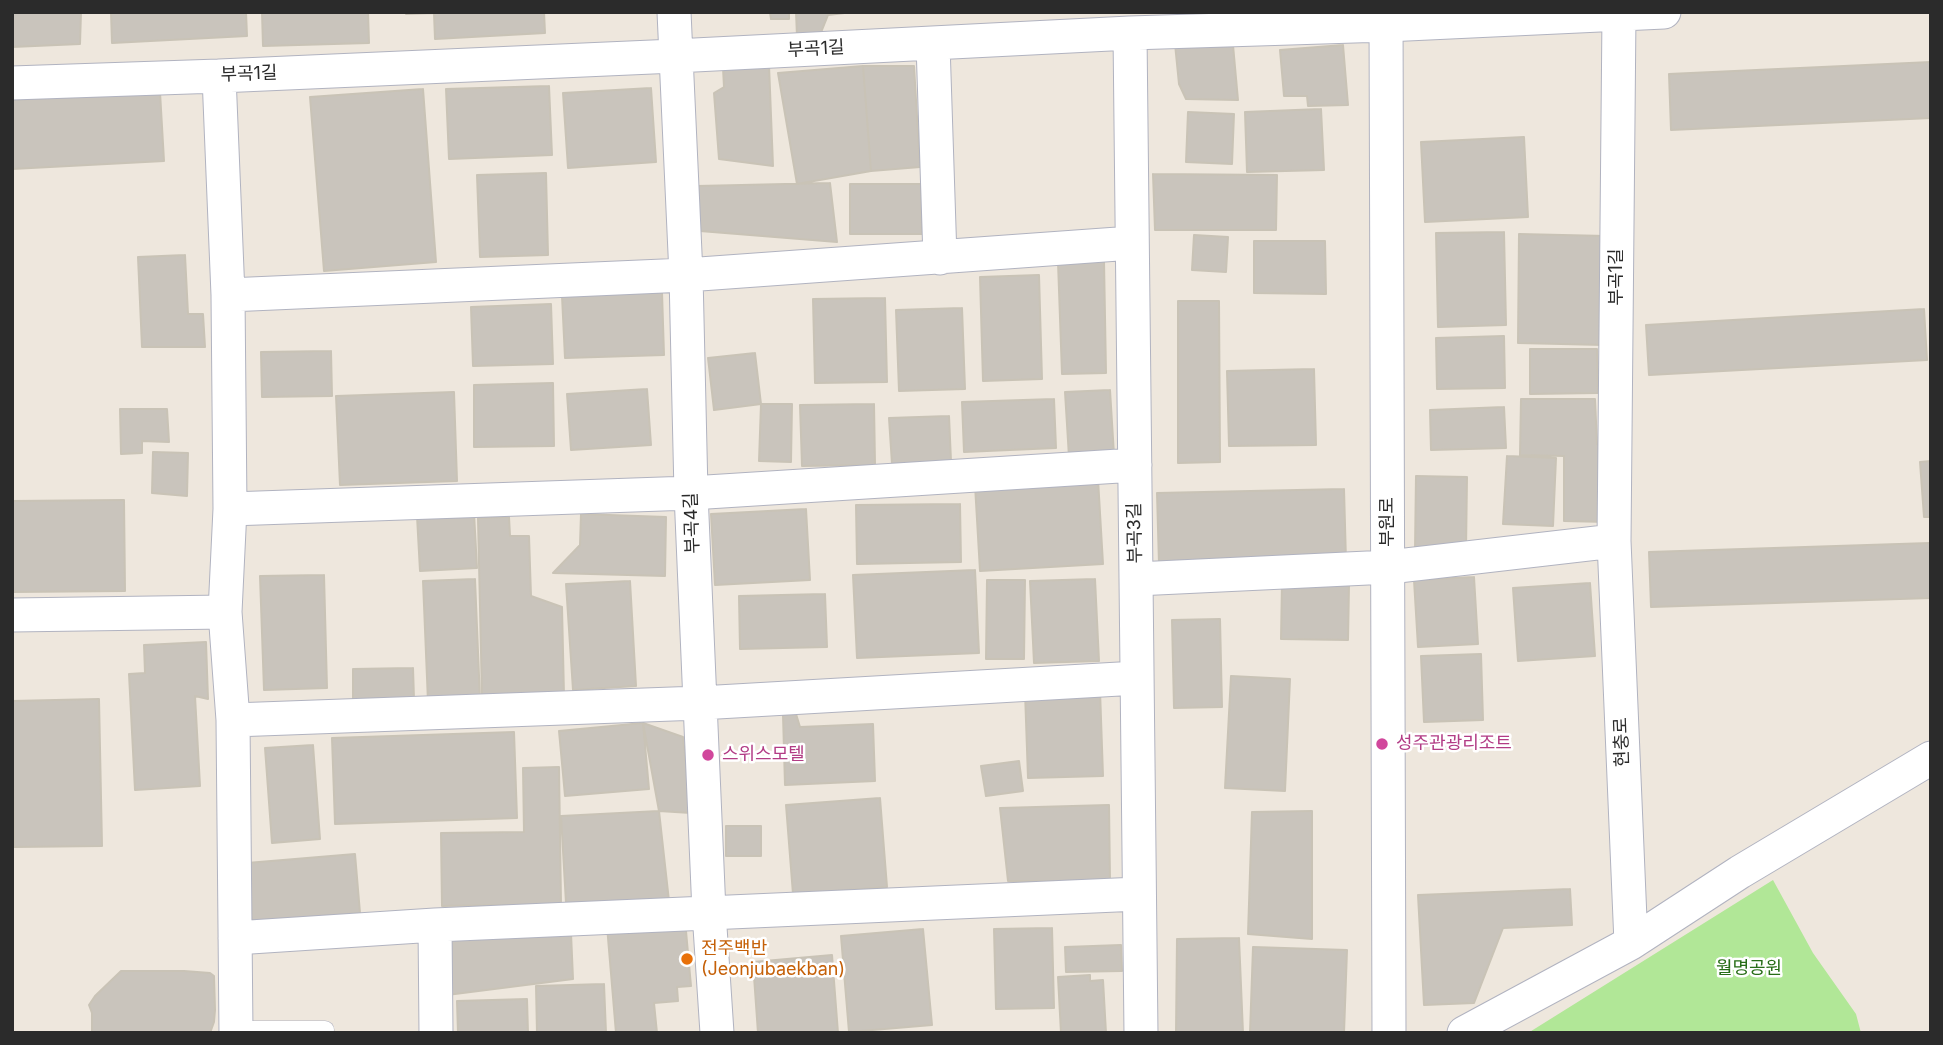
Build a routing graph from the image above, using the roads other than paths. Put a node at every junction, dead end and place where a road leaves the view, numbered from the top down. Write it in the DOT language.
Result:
graph roads {
  1 [pos="674,12"];
  2 [pos="1664,12"];
  3 [pos="1619,14"];
  4 [pos="1386,19"];
  5 [pos="1129,33"];
  6 [pos="933,44"];
  7 [pos="675,56"];
  8 [pos="219,76"];
  9 [pos="12,83"];
  10 [pos="1132,243"];
  11 [pos="940,258"];
  12 [pos="686,275"];
  13 [pos="228,295"];
  14 [pos="1135,465"];
  15 [pos="691,493"];
  16 [pos="230,509"];
  17 [pos="1614,541"];
  18 [pos="1389,567"];
  19 [pos="1136,579"];
  20 [pos="225,612"];
  21 [pos="12,615"];
  22 [pos="1137,678"];
  23 [pos="701,704"];
  24 [pos="233,720"];
  25 [pos="1931,758"];
  26 [pos="1139,894"];
  27 [pos="709,912"];
  28 [pos="435,925"];
  29 [pos="235,938"];
  30 [pos="1630,943"];
  31 [pos="325,1030"];
  32 [pos="236,1031"];
  33 [pos="436,1033"];
  34 [pos="717,1033"];
  35 [pos="1141,1033"];
  36 [pos="1390,1033"];
  37 [pos="1464,1033"];
  1 -- 7 [label="street, 부곡4길"];
  2 -- 3 [label="street, 부곡1길"];
  3 -- 4 [label="street, 부곡1길"];
  3 -- 17 [label="street, 부곡1길"];
  4 -- 5 [label="street, 부곡1길"];
  4 -- 18 [label="street, 부원로"];
  5 -- 6 [label="street, 부곡1길"];
  5 -- 10 [label="street, 부곡3길"];
  6 -- 7 [label="street, 부곡1길"];
  6 -- 11 [label="street"];
  7 -- 8 [label="street, 부곡1길"];
  7 -- 12 [label="street, 부곡4길"];
  8 -- 9 [label="street, 부곡1길"];
  8 -- 13 [label="street"];
  10 -- 11 [label="street"];
  10 -- 14 [label="street, 부곡3길"];
  11 -- 12 [label="street"];
  12 -- 13 [label="street"];
  12 -- 15 [label="street, 부곡4길"];
  13 -- 16 [label="street"];
  14 -- 15 [label="street"];
  14 -- 19 [label="street, 부곡3길"];
  15 -- 16 [label="street"];
  15 -- 23 [label="street, 부곡4길"];
  16 -- 20 [label="street"];
  17 -- 18 [label="street"];
  17 -- 30 [label="street, 현충로"];
  18 -- 19 [label="street"];
  18 -- 36 [label="street, 부원로"];
  19 -- 22 [label="street, 부곡3길"];
  20 -- 21 [label="street"];
  20 -- 24 [label="street"];
  22 -- 23 [label="street"];
  22 -- 26 [label="street, 부곡3길"];
  23 -- 24 [label="street"];
  23 -- 27 [label="street, 부곡4길"];
  24 -- 29 [label="street"];
  25 -- 30 [label="street"];
  26 -- 27 [label="street"];
  26 -- 35 [label="street, 부곡3길"];
  27 -- 28 [label="street"];
  27 -- 34 [label="street, 부곡4길"];
  28 -- 29 [label="street"];
  28 -- 33 [label="street"];
  29 -- 32 [label="street"];
  30 -- 37 [label="street"];
  31 -- 32 [label="lane"];
}
